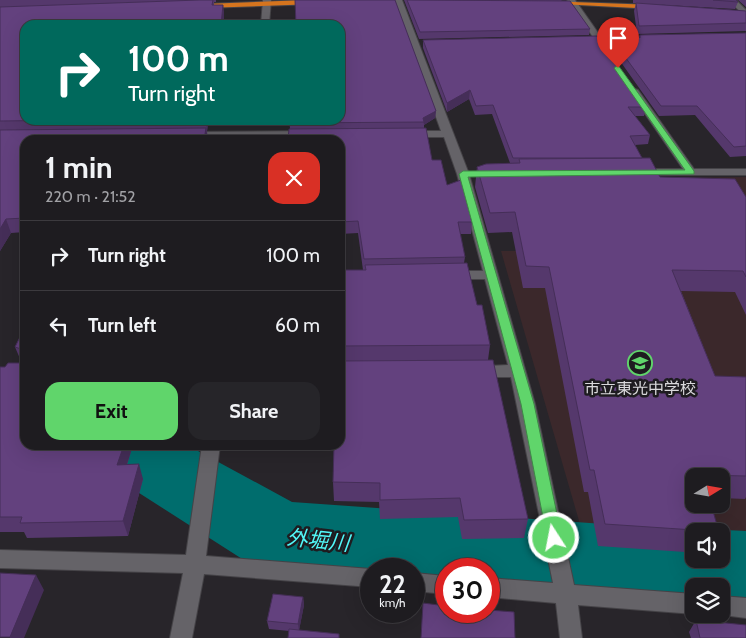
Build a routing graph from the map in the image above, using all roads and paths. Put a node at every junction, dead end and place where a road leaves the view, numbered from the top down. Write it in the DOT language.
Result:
graph roads {
  1 [pos="398,0"];
  2 [pos="522,0"];
  3 [pos="732,0"];
  4 [pos="572,1"];
  5 [pos="267,2"];
  6 [pos="325,2"];
  7 [pos="197,6"];
  8 [pos="668,8"];
  9 [pos="734,13"];
  10 [pos="745,14"];
  11 [pos="265,20"];
  12 [pos="638,38"];
  13 [pos="599,39"];
  14 [pos="569,40"];
  15 [pos="608,53"];
  16 [pos="629,84"];
  17 [pos="323,134"];
  18 [pos="390,134"];
  19 [pos="447,134"];
  20 [pos="299,135"];
  21 [pos="691,172"];
  22 [pos="746,172"];
  23 [pos="622,173"];
  24 [pos="491,275"];
  25 [pos="435,276"];
  26 [pos="459,371"];
  27 [pos="518,371"];
  28 [pos="211,450"];
  29 [pos="0,559"];
  30 [pos="195,564"];
  31 [pos="360,577"];
  32 [pos="500,589"];
  33 [pos="566,595"];
  34 [pos="685,603"];
  35 [pos="730,607"];
  36 [pos="746,608"];
  37 [pos="181,638"];
  38 [pos="571,638"];
  1 -- 19 [label="street"];
  2 -- 4 [label="highway"];
  3 -- 10 [label="street"];
  4 -- 8 [label="highway"];
  4 -- 13 [label="street"];
  5 -- 6 [label="highway"];
  5 -- 7 [label="highway"];
  5 -- 11 [label="street"];
  9 -- 10 [label="highway"];
  12 -- 13 [label="street"];
  13 -- 14 [label="street"];
  13 -- 15 [label="street"];
  16 -- 21 [label="street"];
  17 -- 20 [label="street"];
  18 -- 19 [label="street"];
  19 -- 24 [label="street"];
  21 -- 22 [label="street"];
  21 -- 23 [label="street"];
  24 -- 25 [label="street"];
  24 -- 27 [label="street"];
  26 -- 27 [label="street"];
  27 -- 33 [label="street"];
  28 -- 30 [label="street"];
  29 -- 30 [label="street"];
  30 -- 31 [label="street"];
  30 -- 37 [label="street"];
  32 -- 33 [label="street"];
  33 -- 34 [label="street"];
  33 -- 38 [label="street"];
  35 -- 36 [label="street"];
}
